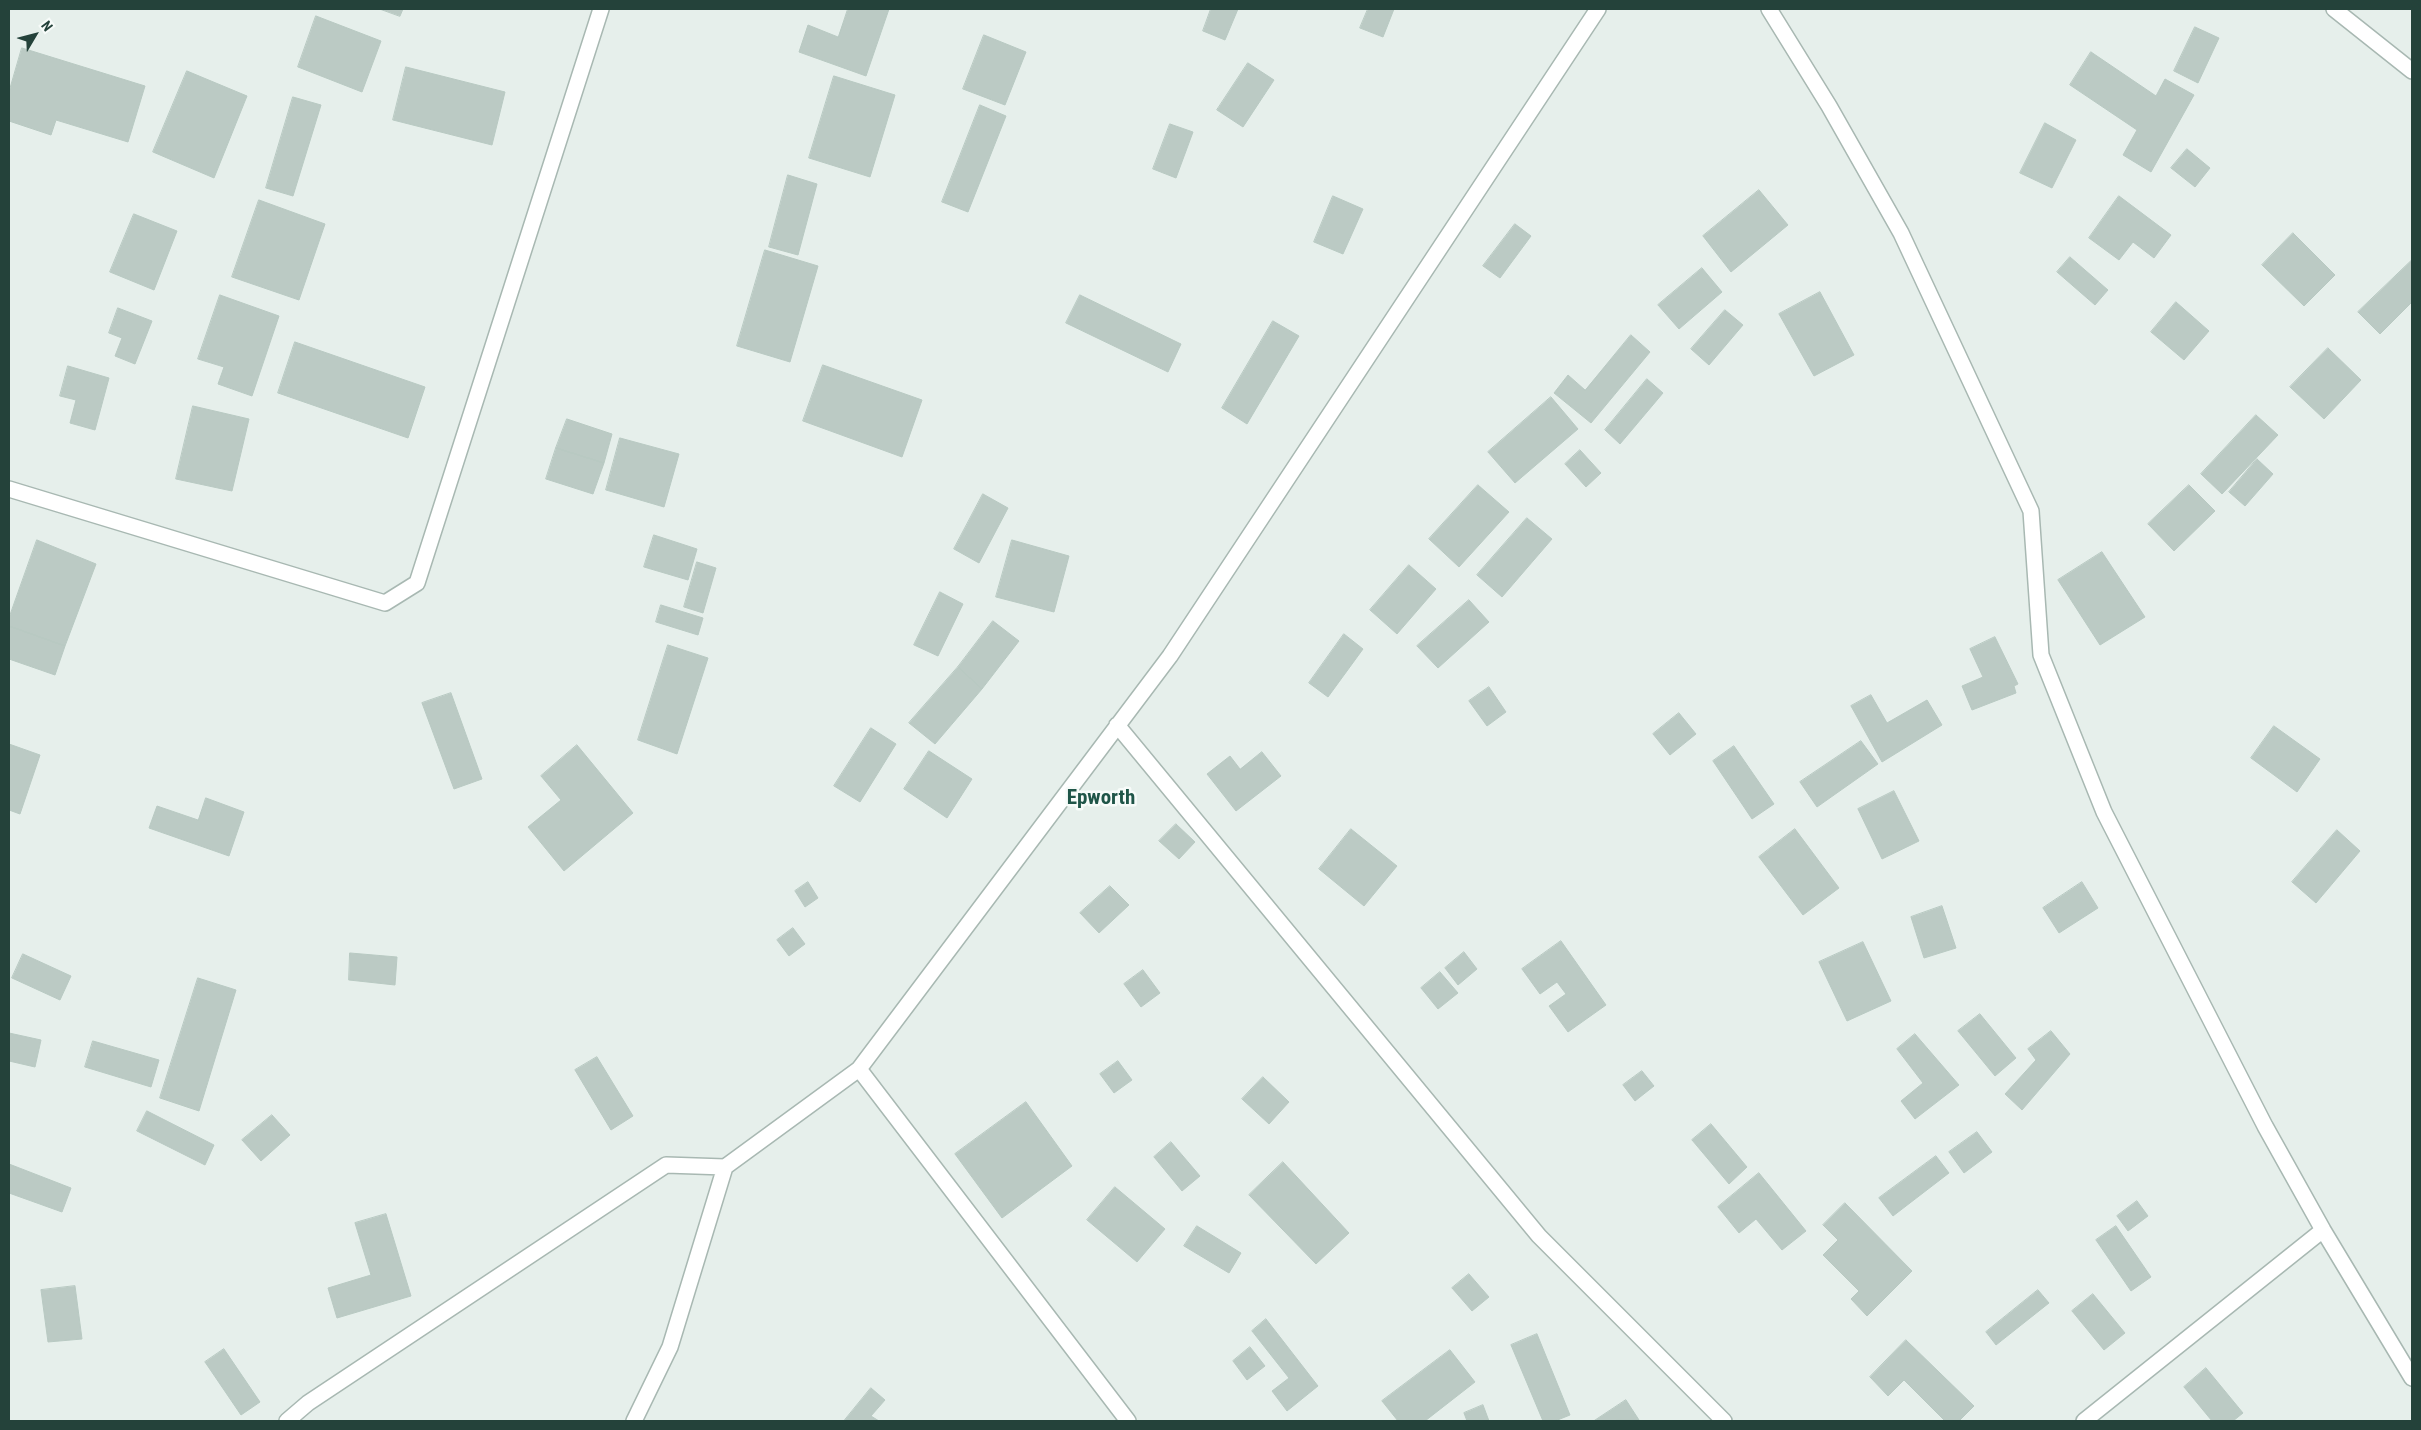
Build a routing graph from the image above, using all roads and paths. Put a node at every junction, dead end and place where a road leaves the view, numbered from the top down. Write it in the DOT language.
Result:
graph roads {
  1 [pos="601,9"];
  2 [pos="1598,9"];
  3 [pos="1769,9"];
  4 [pos="2334,9"];
  5 [pos="2412,71"];
  6 [pos="9,489"];
  7 [pos="1117,726"];
  8 [pos="859,1069"];
  9 [pos="725,1167"];
  10 [pos="2323,1230"];
  11 [pos="2412,1378"];
  12 [pos="287,1421"];
  13 [pos="634,1421"];
  14 [pos="1128,1421"];
  15 [pos="1724,1421"];
  16 [pos="2084,1421"];
  1 -- 6 [label="street"];
  2 -- 7 [label="street"];
  3 -- 10 [label="street"];
  4 -- 5 [label="street"];
  7 -- 8 [label="street"];
  7 -- 15 [label="street"];
  8 -- 9 [label="street"];
  8 -- 14 [label="street"];
  9 -- 12 [label="street"];
  9 -- 13 [label="street"];
  10 -- 11 [label="street"];
  10 -- 16 [label="street"];
}
